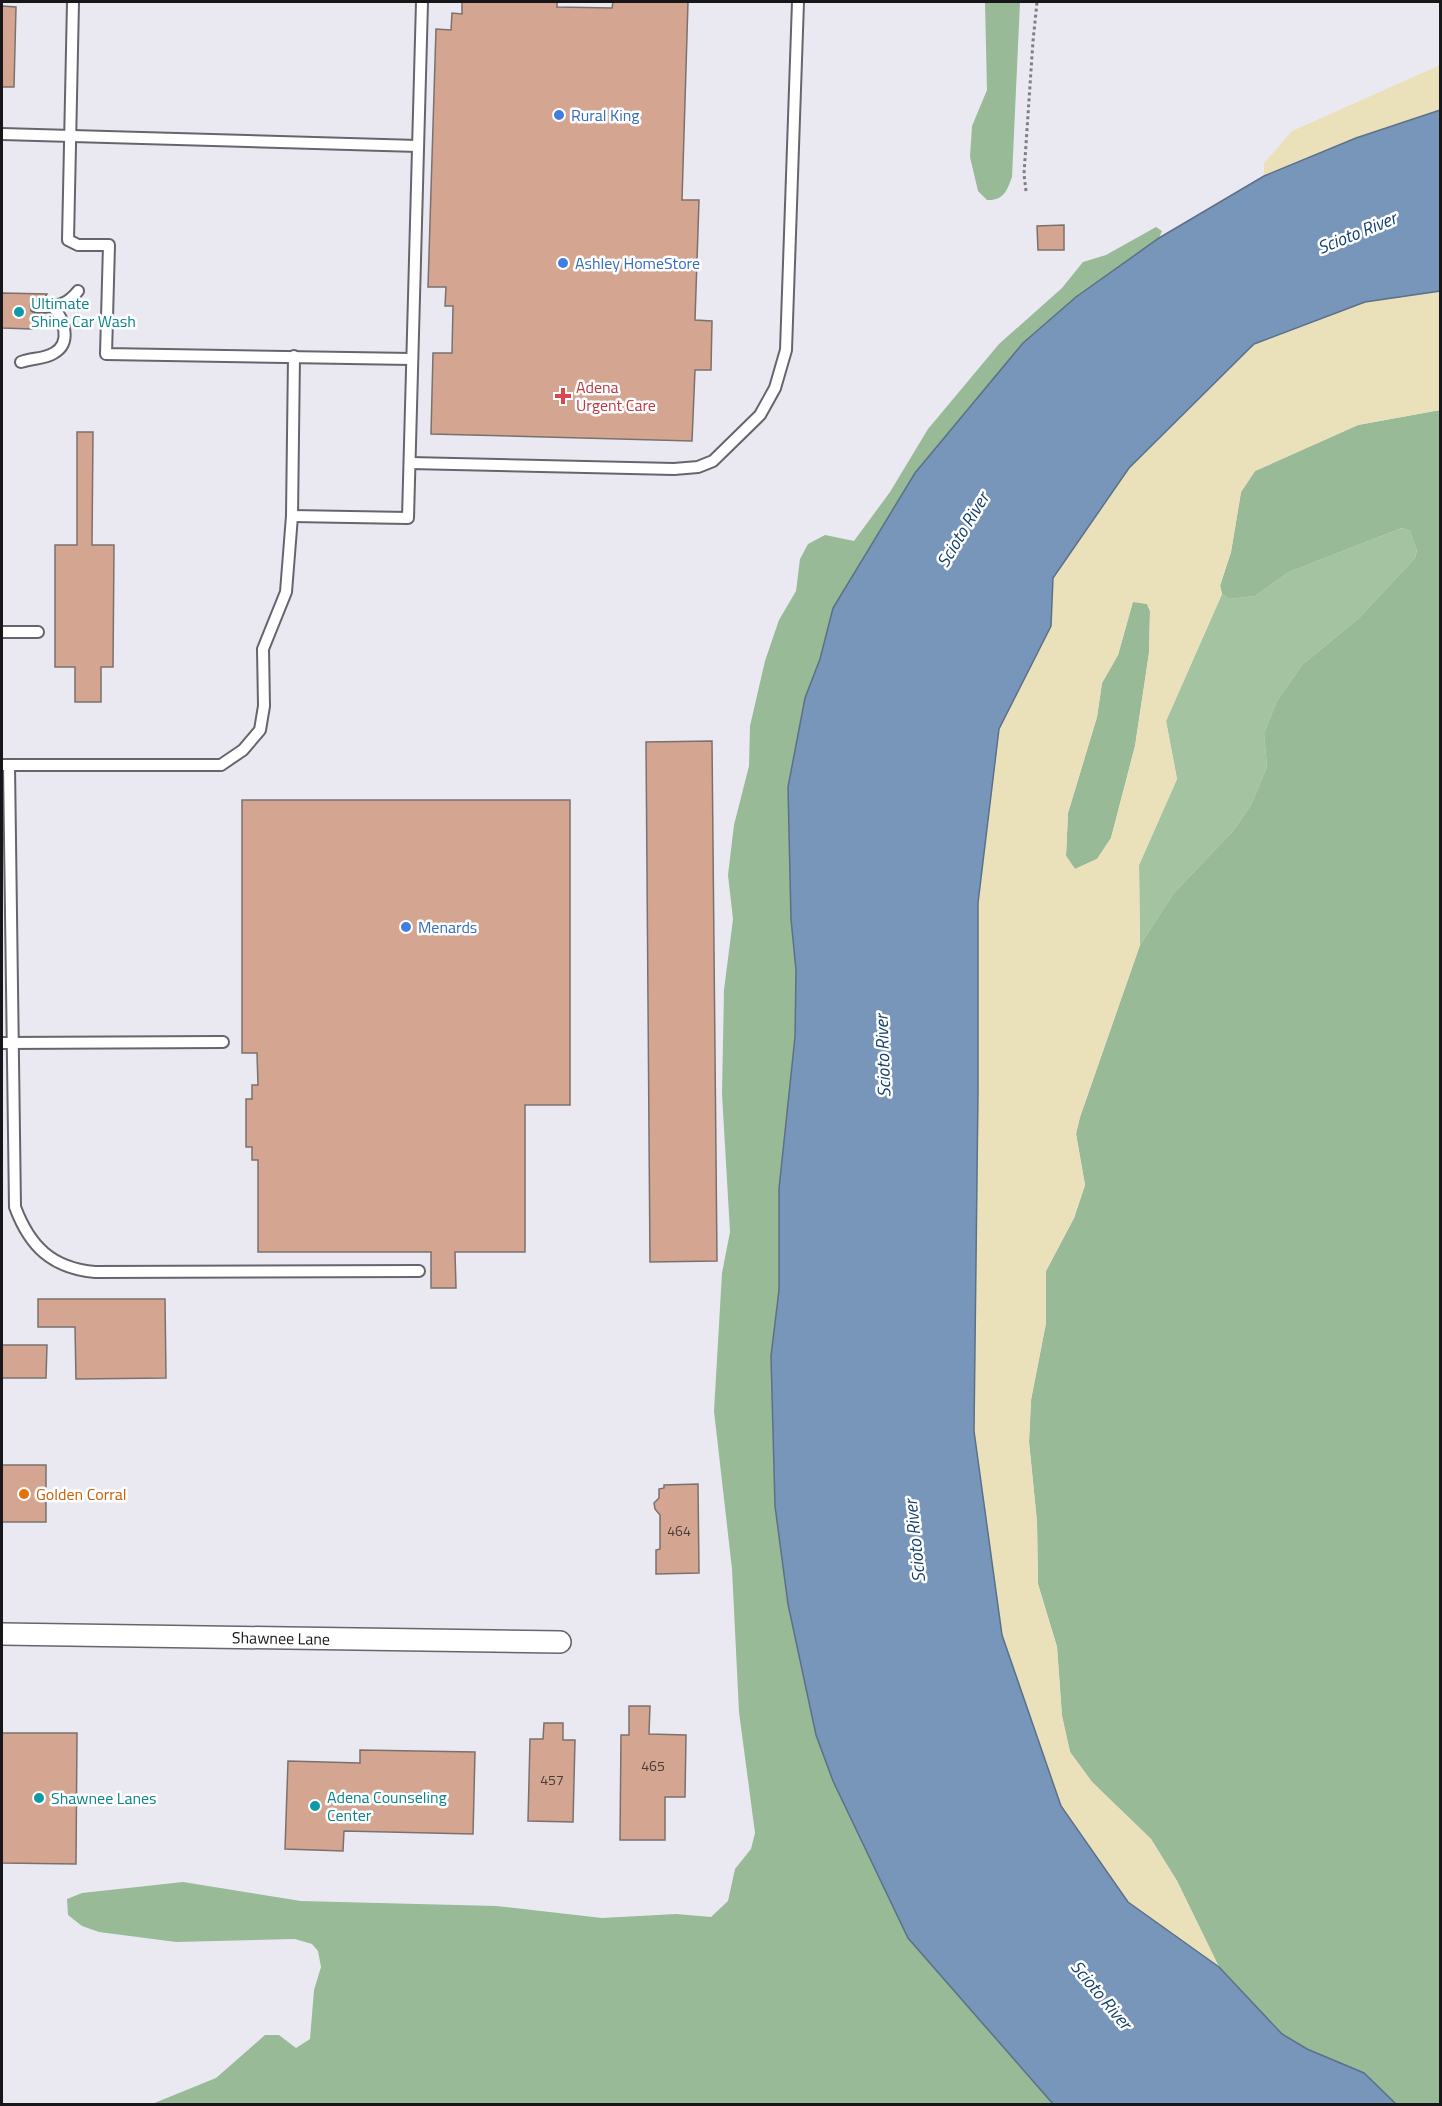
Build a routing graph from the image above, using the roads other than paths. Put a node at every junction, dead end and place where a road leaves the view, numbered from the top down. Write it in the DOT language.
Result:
graph roads {
  1 [pos="73,2"];
  2 [pos="422,2"];
  3 [pos="798,2"];
  4 [pos="2,134"];
  5 [pos="70,135"];
  6 [pos="418,146"];
  7 [pos="78,291"];
  8 [pos="37,307"];
  9 [pos="53,307"];
  10 [pos="294,356"];
  11 [pos="412,359"];
  12 [pos="21,362"];
  13 [pos="410,463"];
  14 [pos="292,516"];
  15 [pos="2,632"];
  16 [pos="38,632"];
  17 [pos="5,766"];
  18 [pos="223,1042"];
  19 [pos="7,1043"];
  20 [pos="419,1271"];
  21 [pos="2,1634"];
  22 [pos="560,1642"];
  1 -- 5 [label="lane"];
  2 -- 6 [label="lane"];
  3 -- 13 [label="lane"];
  4 -- 5 [label="lane"];
  5 -- 6 [label="lane"];
  5 -- 10 [label="lane"];
  6 -- 11 [label="lane"];
  7 -- 9 [label="lane"];
  8 -- 9 [label="lane"];
  9 -- 12 [label="lane"];
  10 -- 11 [label="lane"];
  10 -- 14 [label="lane"];
  11 -- 13 [label="lane"];
  13 -- 14 [label="lane"];
  14 -- 17 [label="lane"];
  15 -- 16 [label="lane"];
  17 -- 19 [label="lane"];
  18 -- 19 [label="lane"];
  19 -- 20 [label="lane"];
  21 -- 22 [label="street, Shawnee Lane"];
}
